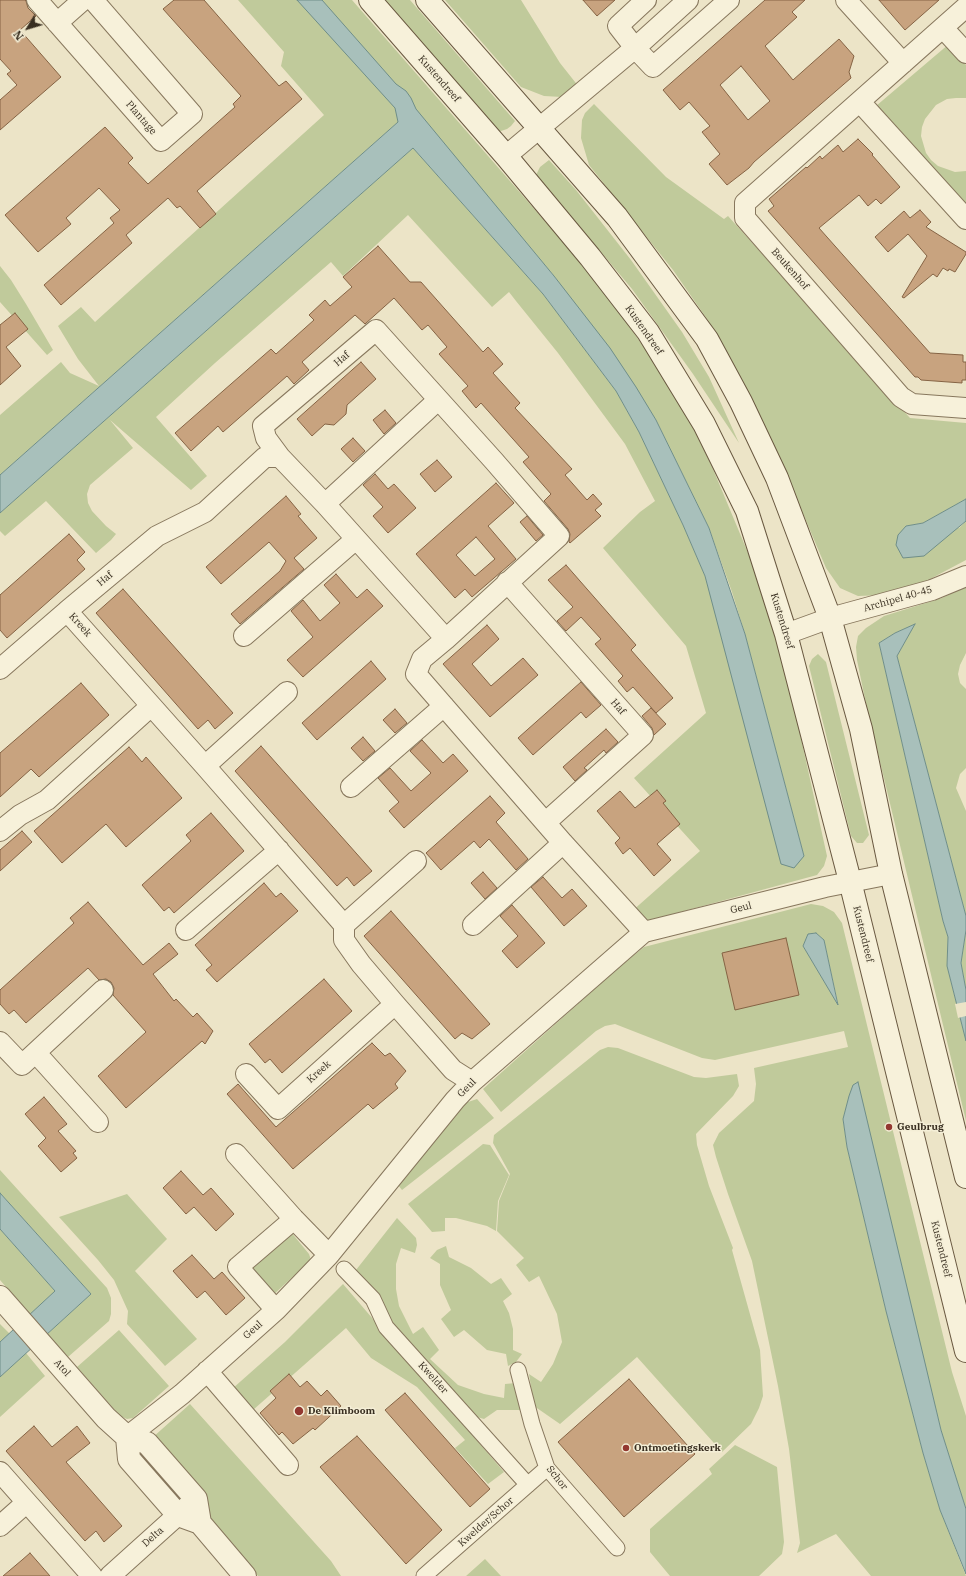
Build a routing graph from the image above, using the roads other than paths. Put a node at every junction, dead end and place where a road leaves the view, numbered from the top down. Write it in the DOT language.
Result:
graph roads {
  1 [pos="37,0"];
  2 [pos="83,0"];
  3 [pos="93,0"];
  4 [pos="370,0"];
  5 [pos="427,0"];
  6 [pos="646,0"];
  7 [pos="688,0"];
  8 [pos="729,0"];
  9 [pos="846,0"];
  10 [pos="966,7"];
  11 [pos="57,23"];
  12 [pos="943,28"];
  13 [pos="635,48"];
  14 [pos="966,53"];
  15 [pos="903,63"];
  16 [pos="860,102"];
  17 [pos="539,129"];
  18 [pos="506,156"];
  19 [pos="966,219"];
  20 [pos="438,400"];
  21 [pos="966,408"];
  22 [pos="280,457"];
  23 [pos="325,504"];
  24 [pos="356,539"];
  25 [pos="966,576"];
  26 [pos="507,582"];
  27 [pos="67,611"];
  28 [pos="830,618"];
  29 [pos="786,634"];
  30 [pos="244,636"];
  31 [pos="446,639"];
  32 [pos="0,669"];
  33 [pos="287,692"];
  34 [pos="151,706"];
  35 [pos="444,706"];
  36 [pos="205,766"];
  37 [pos="351,787"];
  38 [pos="546,822"];
  39 [pos="0,831"];
  40 [pos="563,843"];
  41 [pos="279,850"];
  42 [pos="416,861"];
  43 [pos="891,874"];
  44 [pos="850,881"];
  45 [pos="344,925"];
  46 [pos="474,925"];
  47 [pos="186,930"];
  48 [pos="644,932"];
  49 [pos="103,990"];
  50 [pos="395,1004"];
  51 [pos="0,1042"];
  52 [pos="36,1053"];
  53 [pos="246,1074"];
  54 [pos="472,1082"];
  55 [pos="98,1122"];
  56 [pos="236,1154"];
  57 [pos="966,1177"];
  58 [pos="294,1219"];
  59 [pos="329,1255"];
  60 [pos="344,1268"];
  61 [pos="0,1297"];
  62 [pos="276,1310"];
  63 [pos="966,1351"];
  64 [pos="518,1370"];
  65 [pos="207,1371"];
  66 [pos="127,1437"];
  67 [pos="288,1464"];
  68 [pos="547,1468"];
  69 [pos="0,1472"];
  70 [pos="528,1485"];
  71 [pos="196,1499"];
  72 [pos="26,1503"];
  73 [pos="178,1515"];
  74 [pos="200,1523"];
  75 [pos="0,1526"];
  76 [pos="617,1548"];
  77 [pos="92,1576"];
  78 [pos="110,1576"];
  79 [pos="245,1576"];
  80 [pos="424,1576"];
  1 -- 11 [label="street, Plantage"];
  2 -- 11 [label="street"];
  3 -- 11 [label="street, Plantage"];
  4 -- 18 [label="main road, Kustendreef"];
  5 -- 17 [label="main road"];
  6 -- 13 [label="street"];
  7 -- 13 [label="street"];
  8 -- 13 [label="street"];
  9 -- 15 [label="street"];
  10 -- 12 [label="street, Beukenhof"];
  12 -- 14 [label="street"];
  12 -- 15 [label="street, Beukenhof"];
  13 -- 17 [label="street"];
  15 -- 16 [label="street, Beukenhof"];
  16 -- 19 [label="street"];
  16 -- 21 [label="street, Beukenhof"];
  17 -- 18 [label="street"];
  17 -- 28 [label="main road"];
  18 -- 29 [label="main road, Kustendreef"];
  20 -- 22 [label="street, Haf"];
  20 -- 23 [label="street"];
  20 -- 26 [label="street, Haf"];
  22 -- 23 [label="street, Haf"];
  22 -- 27 [label="street, Haf"];
  23 -- 24 [label="street, Haf"];
  24 -- 30 [label="street"];
  24 -- 31 [label="street, Haf"];
  25 -- 28 [label="street, Archipel 40-45"];
  26 -- 31 [label="street, Haf"];
  26 -- 38 [label="street, Haf"];
  27 -- 32 [label="street, Kreek"];
  27 -- 34 [label="street, Kreek"];
  28 -- 29 [label="street, Archipel 40-45"];
  28 -- 43 [label="main road"];
  29 -- 44 [label="main road, Kustendreef"];
  31 -- 35 [label="street, Haf"];
  33 -- 36 [label="street"];
  34 -- 36 [label="street, Kreek"];
  34 -- 39 [label="street"];
  35 -- 37 [label="street"];
  35 -- 38 [label="street, Haf"];
  36 -- 41 [label="street, Kreek"];
  38 -- 40 [label="street, Haf"];
  40 -- 46 [label="street"];
  40 -- 48 [label="street, Haf"];
  41 -- 45 [label="street, Kreek"];
  41 -- 47 [label="street"];
  42 -- 45 [label="street"];
  43 -- 44 [label="street, Geul"];
  43 -- 57 [label="main road"];
  44 -- 48 [label="street, Geul"];
  44 -- 63 [label="main road, Kustendreef"];
  45 -- 50 [label="street"];
  48 -- 54 [label="street, Geul"];
  49 -- 52 [label="street"];
  50 -- 53 [label="street, Kreek"];
  50 -- 54 [label="street"];
  51 -- 52 [label="street"];
  52 -- 55 [label="street"];
  54 -- 59 [label="street, Geul"];
  56 -- 58 [label="street"];
  58 -- 59 [label="street"];
  58 -- 62 [label="street"];
  59 -- 62 [label="street, Geul"];
  60 -- 70 [label="street, Kwelder"];
  61 -- 66 [label="main road, Atol"];
  62 -- 65 [label="street, Geul"];
  64 -- 68 [label="street, Schor"];
  65 -- 66 [label="street, Geul"];
  65 -- 67 [label="street"];
  66 -- 71 [label="main road, Atol"];
  66 -- 73 [label="main road"];
  68 -- 70 [label="street, Kwelder/Schor"];
  68 -- 76 [label="street, Schor"];
  69 -- 72 [label="street"];
  70 -- 80 [label="street, Kwelder/Schor"];
  71 -- 73 [label="street, Delta"];
  71 -- 74 [label="main road"];
  72 -- 75 [label="street"];
  72 -- 77 [label="street"];
  73 -- 74 [label="main road"];
  73 -- 78 [label="street, Delta"];
  74 -- 79 [label="main road"];
}
